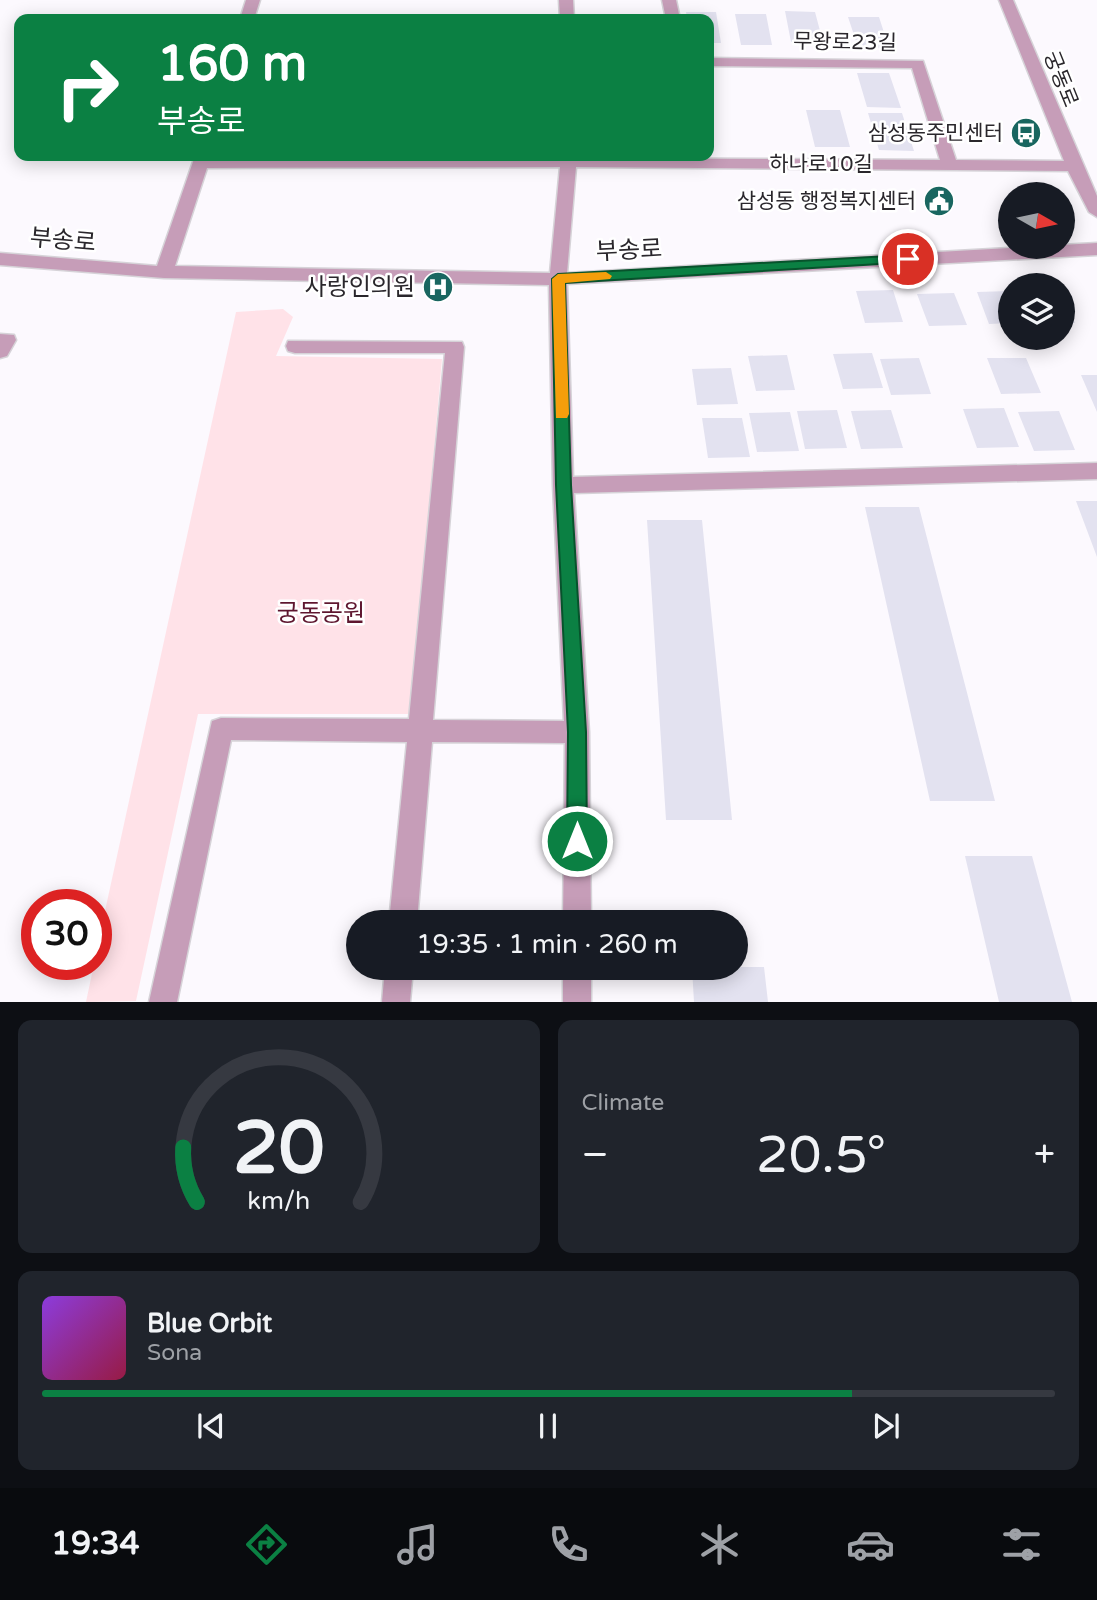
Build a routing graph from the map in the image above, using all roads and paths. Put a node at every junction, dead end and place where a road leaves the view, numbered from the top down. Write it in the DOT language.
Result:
graph roads {
  1 [pos="1006,0"];
  2 [pos="714,62"];
  3 [pos="714,160"];
  4 [pos="202,161"];
  5 [pos="569,161"];
  6 [pos="949,164"];
  7 [pos="1074,166"];
  8 [pos="1097,212"];
  9 [pos="1097,249"];
  10 [pos="0,259"];
  11 [pos="164,272"];
  12 [pos="558,279"];
  13 [pos="0,340"];
  14 [pos="295,346"];
  15 [pos="0,351"];
  16 [pos="1097,471"];
  17 [pos="564,485"];
  18 [pos="420,731"];
  19 [pos="577,732"];
  20 [pos="404,910"];
  21 [pos="577,910"];
  22 [pos="398,980"];
  23 [pos="577,980"];
  24 [pos="163,1002"];
  25 [pos="396,1002"];
  26 [pos="577,1002"];
  1 -- 7 [label="street, 궁동로"];
  2 -- 6 [label="street, 무왕로23길"];
  3 -- 6 [label="street, 하나로10길"];
  4 -- 11 [label="street"];
  5 -- 12 [label="street"];
  6 -- 7 [label="street, 하나로10길"];
  7 -- 8 [label="street, 궁동로"];
  9 -- 12 [label="street, 부송로"];
  10 -- 11 [label="street, 부송로"];
  11 -- 12 [label="street, 부송로"];
  12 -- 17 [label="street"];
  13 -- 15 [label="street"];
  14 -- 18 [label="street"];
  16 -- 17 [label="street"];
  17 -- 19 [label="street"];
  18 -- 19 [label="street"];
  18 -- 20 [label="street"];
  18 -- 24 [label="street"];
  19 -- 21 [label="street"];
  22 -- 25 [label="street"];
  23 -- 26 [label="street"];
}
